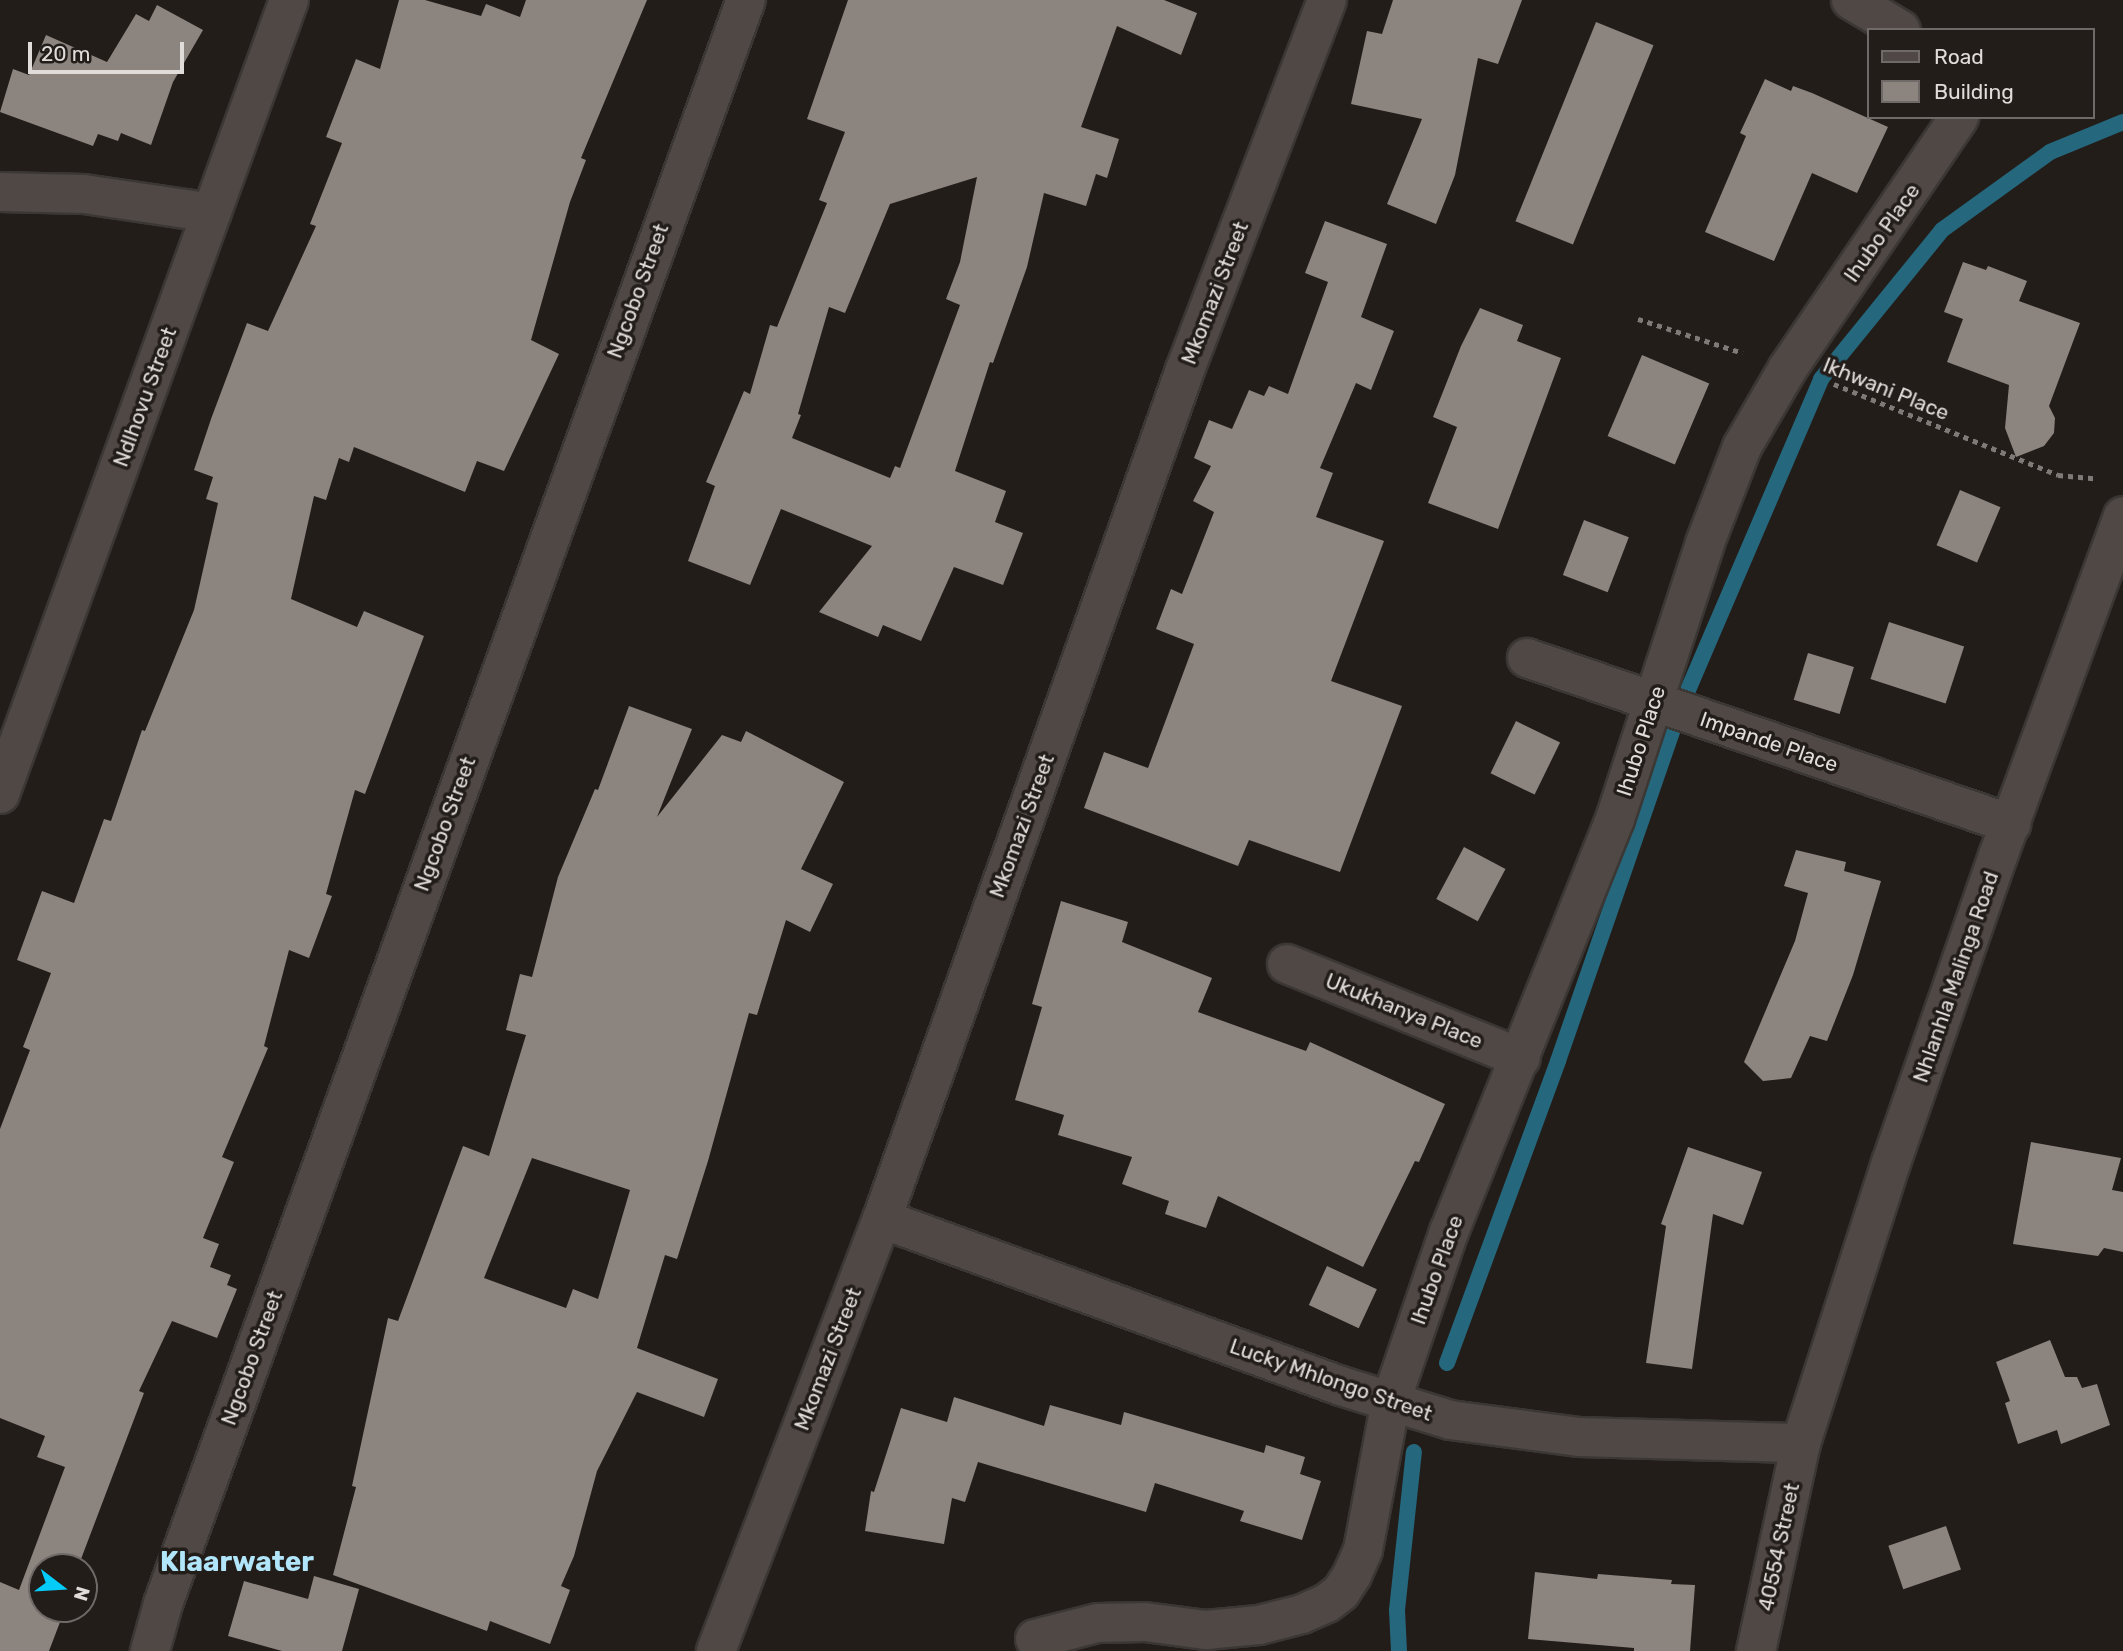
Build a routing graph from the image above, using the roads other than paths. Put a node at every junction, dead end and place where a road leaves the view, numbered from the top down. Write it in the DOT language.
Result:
graph roads {
  1 [pos="289,0"];
  2 [pos="746,0"];
  3 [pos="1327,0"];
  4 [pos="1852,0"];
  5 [pos="1898,28"];
  6 [pos="1958,119"];
  7 [pos="0,192"];
  8 [pos="212,213"];
  9 [pos="2123,516"];
  10 [pos="1527,658"];
  11 [pos="1654,703"];
  12 [pos="0,794"];
  13 [pos="2011,824"];
  14 [pos="1287,964"];
  15 [pos="1521,1058"];
  16 [pos="882,1219"];
  17 [pos="1391,1401"];
  18 [pos="1801,1444"];
  19 [pos="1035,1639"];
  20 [pos="150,1651"];
  21 [pos="716,1651"];
  22 [pos="1756,1651"];
  1 -- 8 [label="street, Ndlhovu Street"];
  2 -- 20 [label="street, Ngcobo Street"];
  3 -- 16 [label="street, Mkomazi Street"];
  4 -- 5 [label="street"];
  6 -- 11 [label="street, Ihubo Place"];
  7 -- 8 [label="street"];
  8 -- 12 [label="street, Ndlhovu Street"];
  9 -- 13 [label="street, Nhlanhla Malinga Road"];
  10 -- 11 [label="street, Impande Place"];
  11 -- 13 [label="street, Impande Place"];
  11 -- 15 [label="street, Ihubo Place"];
  13 -- 18 [label="street, Nhlanhla Malinga Road"];
  14 -- 15 [label="street, Ukukhanya Place"];
  15 -- 17 [label="street, Ihubo Place"];
  16 -- 17 [label="street, Lucky Mhlongo Street"];
  16 -- 21 [label="street, Mkomazi Street"];
  17 -- 18 [label="street, Lucky Mhlongo Street"];
  17 -- 19 [label="street, Ihubo Place"];
  18 -- 22 [label="street, 40554 Street"];
}
